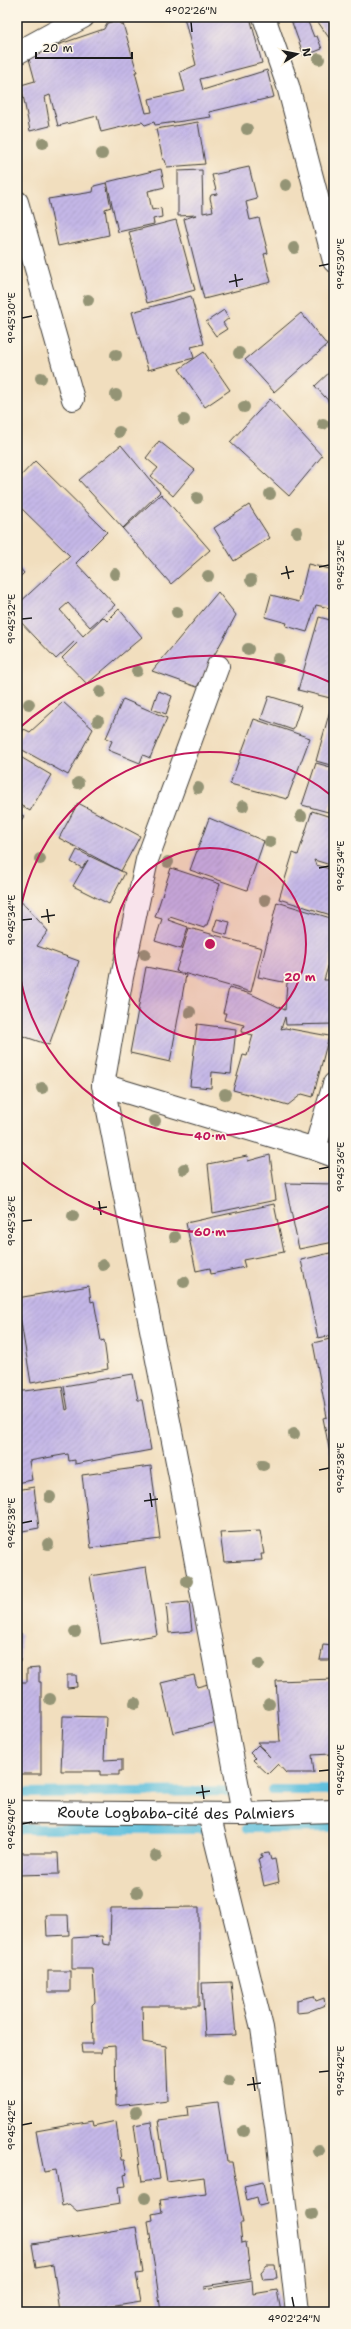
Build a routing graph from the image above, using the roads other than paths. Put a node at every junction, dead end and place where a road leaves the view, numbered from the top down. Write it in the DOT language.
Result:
graph roads {
  1 [pos="83,17"];
  2 [pos="264,17"];
  3 [pos="17,53"];
  4 [pos="17,202"];
  5 [pos="334,261"];
  6 [pos="73,399"];
  7 [pos="218,666"];
  8 [pos="334,1084"];
  9 [pos="104,1085"];
  10 [pos="325,1152"];
  11 [pos="334,1811"];
  12 [pos="17,1812"];
  13 [pos="209,1814"];
  14 [pos="243,1814"];
  15 [pos="297,2312"];
  1 -- 3 [label="street"];
  2 -- 5 [label="street"];
  4 -- 6 [label="street"];
  7 -- 9 [label="street"];
  8 -- 10 [label="street"];
  9 -- 10 [label="street"];
  9 -- 14 [label="street"];
  11 -- 14 [label="street, Route Logbaba-cité des Palmiers"];
  12 -- 13 [label="street, Route Logbaba-cité des Palmiers"];
  13 -- 14 [label="street, Route Logbaba-cité des Palmiers"];
  13 -- 15 [label="street"];
}
